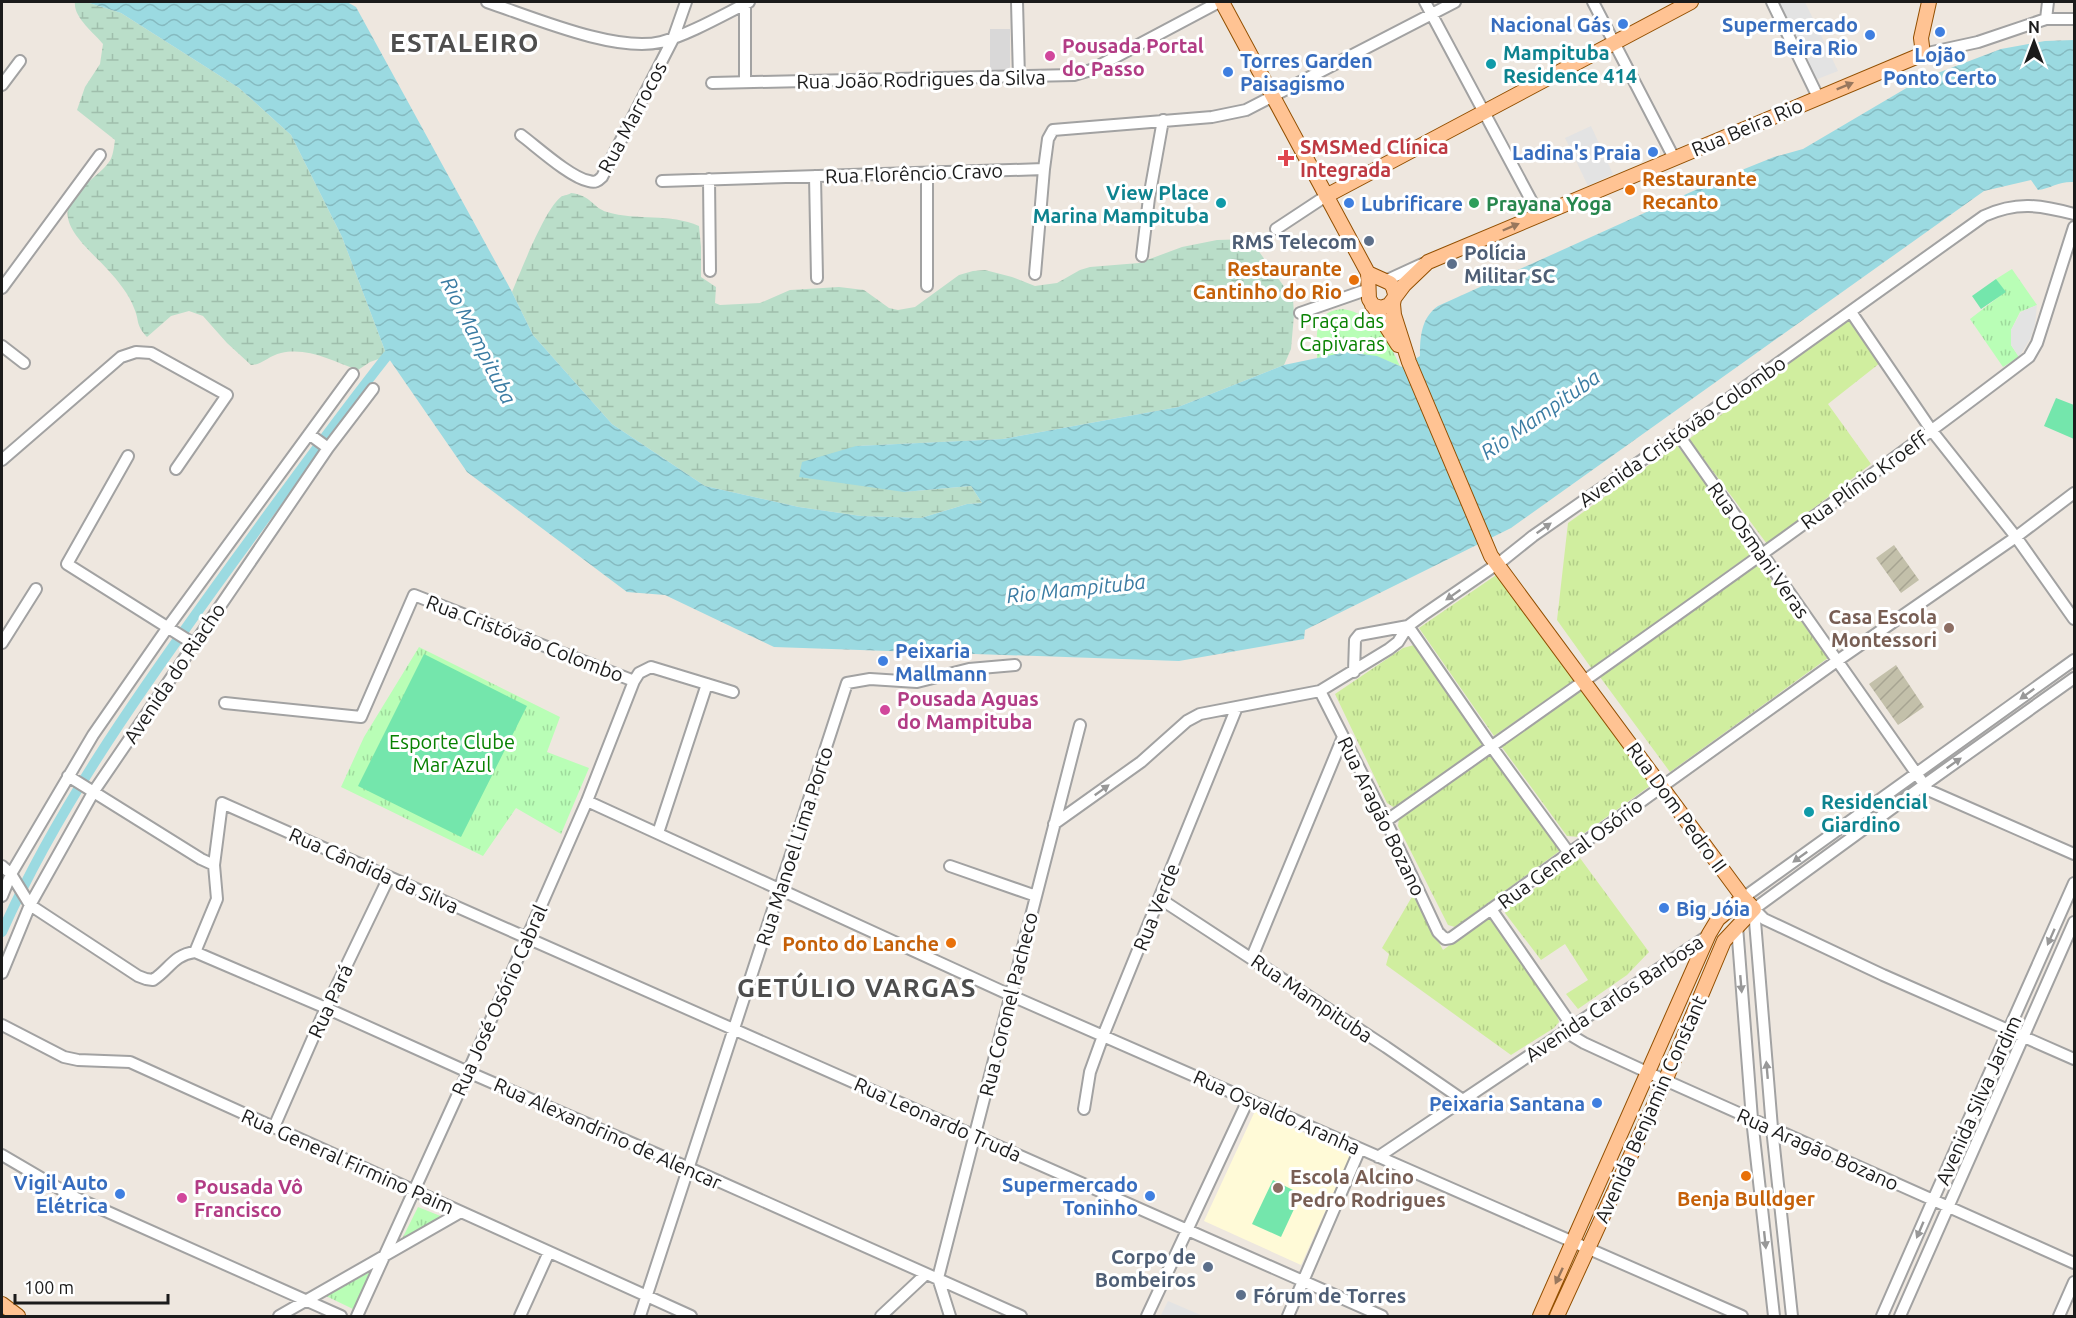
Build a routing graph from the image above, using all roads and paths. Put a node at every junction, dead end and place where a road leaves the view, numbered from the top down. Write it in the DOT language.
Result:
graph roads {
  1 [pos="487,2"];
  2 [pos="686,2"];
  3 [pos="1017,2"];
  4 [pos="1220,2"];
  5 [pos="1425,2"];
  6 [pos="1455,2"];
  7 [pos="1593,2"];
  8 [pos="1691,2"];
  9 [pos="1772,2"];
  10 [pos="1929,2"];
  11 [pos="2048,2"];
  12 [pos="747,3"];
  13 [pos="504,4"];
  14 [pos="1431,14"];
  15 [pos="2046,19"];
  16 [pos="2074,19"];
  17 [pos="673,39"];
  18 [pos="1615,42"];
  19 [pos="1923,54"];
  20 [pos="20,61"];
  21 [pos="1019,78"];
  22 [pos="745,82"];
  23 [pos="712,83"];
  24 [pos="2,85"];
  25 [pos="1273,97"];
  26 [pos="1818,97"];
  27 [pos="1484,112"];
  28 [pos="1163,120"];
  29 [pos="521,135"];
  30 [pos="100,155"];
  31 [pos="1674,158"];
  32 [pos="1044,169"];
  33 [pos="927,174"];
  34 [pos="815,176"];
  35 [pos="709,179"];
  36 [pos="662,181"];
  37 [pos="1326,196"];
  38 [pos="2074,208"];
  39 [pos="2058,210"];
  40 [pos="2074,214"];
  41 [pos="1539,215"];
  42 [pos="2074,227"];
  43 [pos="1276,229"];
  44 [pos="1142,256"];
  45 [pos="1428,262"];
  46 [pos="710,271"];
  47 [pos="1368,273"];
  48 [pos="1035,274"];
  49 [pos="817,278"];
  50 [pos="1385,281"];
  51 [pos="927,286"];
  52 [pos="2,288"];
  53 [pos="1368,289"];
  54 [pos="1343,298"];
  55 [pos="1393,301"];
  56 [pos="1372,305"];
  57 [pos="1851,312"];
  58 [pos="1300,314"];
  59 [pos="2,346"];
  60 [pos="1409,362"];
  61 [pos="24,363"];
  62 [pos="353,375"];
  63 [pos="372,389"];
  64 [pos="1932,431"];
  65 [pos="309,434"];
  66 [pos="1678,434"];
  67 [pos="328,448"];
  68 [pos="129,456"];
  69 [pos="2,460"];
  70 [pos="176,469"];
  71 [pos="2074,493"];
  72 [pos="2016,537"];
  73 [pos="1762,554"];
  74 [pos="1498,564"];
  75 [pos="36,589"];
  76 [pos="2074,619"];
  77 [pos="1408,626"];
  78 [pos="168,627"];
  79 [pos="2,643"];
  80 [pos="194,644"];
  81 [pos="2074,660"];
  82 [pos="1837,661"];
  83 [pos="1015,665"];
  84 [pos="1354,672"];
  85 [pos="2074,678"];
  86 [pos="634,681"];
  87 [pos="1584,681"];
  88 [pos="707,684"];
  89 [pos="1320,691"];
  90 [pos="733,692"];
  91 [pos="225,703"];
  92 [pos="1237,707"];
  93 [pos="1080,725"];
  94 [pos="1343,737"];
  95 [pos="1491,746"];
  96 [pos="1916,774"];
  97 [pos="68,776"];
  98 [pos="1924,784"];
  99 [pos="1662,787"];
  100 [pos="94,791"];
  101 [pos="587,801"];
  102 [pos="1386,821"];
  103 [pos="1054,824"];
  104 [pos="658,833"];
  105 [pos="1569,853"];
  106 [pos="2074,854"];
  107 [pos="214,865"];
  108 [pos="2,866"];
  109 [pos="950,866"];
  110 [pos="11,874"];
  111 [pos="389,877"];
  112 [pos="2074,883"];
  113 [pos="779,889"];
  114 [pos="2,896"];
  115 [pos="1036,896"];
  116 [pos="1159,900"];
  117 [pos="1748,904"];
  118 [pos="30,905"];
  119 [pos="1491,909"];
  120 [pos="2074,922"];
  121 [pos="1737,926"];
  122 [pos="1709,934"];
  123 [pos="526,938"];
  124 [pos="1445,939"];
  125 [pos="195,952"];
  126 [pos="1252,957"];
  127 [pos="2,973"];
  128 [pos="1010,995"];
  129 [pos="326,1008"];
  130 [pos="2,1025"];
  131 [pos="1688,1027"];
  132 [pos="734,1029"];
  133 [pos="1568,1029"];
  134 [pos="2009,1030"];
  135 [pos="1103,1036"];
  136 [pos="2024,1036"];
  137 [pos="2074,1059"];
  138 [pos="468,1072"];
  139 [pos="1649,1073"];
  140 [pos="1665,1080"];
  141 [pos="1248,1100"];
  142 [pos="1463,1100"];
  143 [pos="1084,1109"];
  144 [pos="1752,1119"];
  145 [pos="274,1127"];
  146 [pos="1772,1128"];
  147 [pos="975,1135"];
  148 [pos="1360,1149"];
  149 [pos="2,1155"];
  150 [pos="1378,1156"];
  151 [pos="689,1168"];
  152 [pos="414,1191"];
  153 [pos="1932,1200"];
  154 [pos="1948,1207"];
  155 [pos="460,1212"];
  156 [pos="1188,1230"];
  157 [pos="1574,1243"];
  158 [pos="1588,1249"];
  159 [pos="549,1252"];
  160 [pos="382,1257"];
  161 [pos="2074,1263"];
  162 [pos="926,1274"];
  163 [pos="938,1278"];
  164 [pos="1304,1281"];
  165 [pos="2074,1282"];
  166 [pos="647,1296"];
  167 [pos="2074,1298"];
  168 [pos="308,1302"];
  169 [pos="2,1304"];
  170 [pos="2061,1311"];
  171 [pos="18,1317"];
  172 [pos="279,1317"];
  173 [pos="341,1317"];
  174 [pos="357,1317"];
  175 [pos="520,1317"];
  176 [pos="640,1317"];
  177 [pos="691,1317"];
  178 [pos="881,1317"];
  179 [pos="950,1317"];
  180 [pos="1021,1317"];
  181 [pos="1147,1317"];
  182 [pos="1288,1317"];
  183 [pos="1382,1317"];
  184 [pos="1540,1317"];
  185 [pos="1557,1317"];
  186 [pos="1742,1317"];
  187 [pos="1774,1317"];
  188 [pos="1792,1317"];
  189 [pos="1882,1317"];
  190 [pos="1900,1317"];
  191 [pos="2050,1317"];
  1 -- 13 [label="street"];
  2 -- 17 [label="street, Rua Marrocos"];
  3 -- 21 [label="street"];
  4 -- 21 [label="street, Rua João Rodrigues da Silva"];
  4 -- 25 [label="main road"];
  5 -- 14 [label="street"];
  6 -- 14 [label="street"];
  7 -- 18 [label="street"];
  8 -- 18 [label="main road"];
  9 -- 26 [label="street"];
  10 -- 19 [label="main road"];
  11 -- 15 [label="street"];
  12 -- 17 [label="street"];
  12 -- 22 [label="street"];
  13 -- 17 [label="street"];
  14 -- 25 [label="street"];
  14 -- 27 [label="street"];
  15 -- 16 [label="street, Rua Beira Rio"];
  15 -- 19 [label="street, Rua Beira Rio"];
  17 -- 29 [label="street, Rua Marrocos"];
  18 -- 27 [label="main road"];
  18 -- 31 [label="street"];
  26 -- 19 [label="main road, Rua Beira Rio, one-way"];
  20 -- 24 [label="street"];
  21 -- 22 [label="street, Rua João Rodrigues da Silva"];
  22 -- 23 [label="street, Rua João Rodrigues da Silva"];
  25 -- 28 [label="street"];
  25 -- 37 [label="main road"];
  26 -- 31 [label="main road, Rua Beira Rio"];
  27 -- 37 [label="main road"];
  27 -- 41 [label="street"];
  28 -- 32 [label="street"];
  28 -- 44 [label="street"];
  30 -- 52 [label="street"];
  31 -- 41 [label="main road, Rua Beira Rio"];
  32 -- 33 [label="street, Rua Florêncio Cravo"];
  32 -- 48 [label="street"];
  33 -- 34 [label="street, Rua Florêncio Cravo"];
  33 -- 51 [label="street"];
  34 -- 35 [label="street, Rua Florêncio Cravo"];
  34 -- 49 [label="street"];
  35 -- 36 [label="street, Rua Florêncio Cravo"];
  35 -- 46 [label="street"];
  37 -- 43 [label="street"];
  37 -- 47 [label="main road"];
  38 -- 39 [label="street, Avenida Cristóvão Colombo"];
  39 -- 40 [label="street, Avenida Cristóvão Colombo"];
  39 -- 57 [label="street, Avenida Cristóvão Colombo"];
  45 -- 41 [label="main road, Rua Beira Rio, one-way"];
  42 -- 64 [label="street, Rua Plínio Kroeff"];
  45 -- 50 [label="street, Rua Beira Rio"];
  45 -- 55 [label="main road, Rua Beira Rio"];
  47 -- 50 [label="main road"];
  47 -- 53 [label="main road"];
  50 -- 53 [label="main road, Rua Beira Rio"];
  50 -- 55 [label="main road"];
  53 -- 54 [label="street, Rua Beira Rio"];
  53 -- 56 [label="main road"];
  54 -- 56 [label="street"];
  54 -- 58 [label="street, Rua Beira Rio"];
  55 -- 56 [label="main road"];
  55 -- 60 [label="main road"];
  56 -- 60 [label="main road"];
  57 -- 64 [label="street"];
  57 -- 66 [label="street, Avenida Cristóvão Colombo"];
  59 -- 61 [label="street"];
  60 -- 74 [label="main road, Rua Dom Pedro II"];
  62 -- 65 [label="street, Avenida do Riacho"];
  63 -- 67 [label="street, Avenida do Riacho"];
  64 -- 72 [label="street"];
  64 -- 73 [label="street, Rua Plínio Kroeff"];
  65 -- 67 [label="street"];
  65 -- 78 [label="street, Avenida do Riacho"];
  66 -- 73 [label="street, Rua Osmani Veras"];
  74 -- 66 [label="street, Avenida Cristóvão Colombo, one-way"];
  67 -- 80 [label="street, Avenida do Riacho"];
  68 -- 78 [label="street"];
  69 -- 70 [label="street"];
  71 -- 72 [label="street, Rua General Osório"];
  72 -- 76 [label="street"];
  72 -- 82 [label="street, Rua General Osório"];
  73 -- 82 [label="street, Rua Osmani Veras"];
  73 -- 87 [label="street, Rua Plínio Kroeff"];
  74 -- 77 [label="street, Avenida Cristóvão Colombo, one-way"];
  74 -- 87 [label="main road, Rua Dom Pedro II"];
  75 -- 79 [label="street"];
  77 -- 84 [label="street, Avenida Cristóvão Colombo"];
  77 -- 84 [label="street"];
  77 -- 95 [label="street"];
  78 -- 80 [label="street"];
  78 -- 97 [label="street, Avenida do Riacho"];
  80 -- 100 [label="street, Avenida do Riacho"];
  81 -- 96 [label="street, Avenida Carlos Barbosa, one-way"];
  82 -- 96 [label="street, Rua Osmani Veras"];
  82 -- 99 [label="street, Rua General Osório"];
  83 -- 113 [label="street, Rua Manoel Lima Porto"];
  84 -- 89 [label="street, Avenida Cristóvão Colombo"];
  98 -- 85 [label="street, Avenida Carlos Barbosa, one-way"];
  86 -- 88 [label="street, Rua Cristóvão Colombo"];
  86 -- 91 [label="street, Rua Cristóvão Colombo"];
  86 -- 101 [label="street, Rua José Osório Cabral"];
  87 -- 95 [label="street, Rua Plínio Kroeff"];
  87 -- 99 [label="main road, Rua Dom Pedro II"];
  88 -- 90 [label="street, Rua Cristóvão Colombo"];
  88 -- 104 [label="street"];
  89 -- 92 [label="street, Avenida Cristóvão Colombo"];
  89 -- 94 [label="street, Rua Aragão Bozano"];
  103 -- 92 [label="street, Avenida Cristóvão Colombo, one-way"];
  92 -- 116 [label="street, Rua Verde"];
  93 -- 103 [label="street, Rua Coronel Pacheco"];
  94 -- 102 [label="street, Rua Aragão Bozano"];
  94 -- 126 [label="street"];
  95 -- 102 [label="street, Rua Plínio Kroeff"];
  95 -- 105 [label="street"];
  96 -- 98 [label="street, Rua Osmani Veras"];
  96 -- 117 [label="street, Avenida Carlos Barbosa, one-way"];
  97 -- 100 [label="street"];
  97 -- 110 [label="street, Avenida do Riacho"];
  98 -- 106 [label="street, Rua Osmani Veras"];
  98 -- 117 [label="street, Avenida Carlos Barbosa"];
  99 -- 105 [label="street, Rua General Osório"];
  99 -- 117 [label="main road, Rua Dom Pedro II"];
  100 -- 107 [label="street"];
  100 -- 118 [label="street, Avenida do Riacho"];
  101 -- 104 [label="street, Rua Osvaldo Aranha"];
  101 -- 123 [label="street, Rua José Osório Cabral"];
  102 -- 124 [label="street, Rua Aragão Bozano"];
  103 -- 115 [label="street, Rua Coronel Pacheco"];
  104 -- 113 [label="street, Rua Osvaldo Aranha"];
  105 -- 119 [label="street, Rua General Osório"];
  107 -- 111 [label="street, Rua Cândida da Silva"];
  107 -- 125 [label="street"];
  108 -- 110 [label="street"];
  109 -- 115 [label="street"];
  110 -- 114 [label="street, Avenida do Riacho"];
  110 -- 118 [label="street"];
  111 -- 123 [label="street, Rua Cândida da Silva"];
  111 -- 129 [label="street, Rua Pará"];
  112 -- 134 [label="street, Avenida Silva Jardim, one-way"];
  113 -- 128 [label="street, Rua Osvaldo Aranha"];
  113 -- 132 [label="street, Rua Manoel Lima Porto"];
  115 -- 128 [label="street, Rua Coronel Pacheco"];
  116 -- 126 [label="street, Rua Mampituba"];
  116 -- 135 [label="street, Rua Verde"];
  117 -- 121 [label="main road, Avenida Benjamin Constant"];
  117 -- 122 [label="main road, Avenida Carlos Barbosa"];
  117 -- 131 [label="main road"];
  117 -- 134 [label="street, Rua Dom Pedro II"];
  146 -- 117 [label="street, one-way"];
  118 -- 125 [label="street"];
  118 -- 127 [label="street, Avenida do Riacho"];
  119 -- 124 [label="street, Rua General Osório"];
  119 -- 133 [label="street, Rua Aragão Bozano"];
  120 -- 136 [label="street, Avenida Silva Jardim"];
  121 -- 131 [label="main road, Avenida Benjamin Constant"];
  121 -- 144 [label="street, one-way"];
  122 -- 133 [label="street, Avenida Carlos Barbosa"];
  122 -- 139 [label="main road, Avenida Benjamin Constant"];
  123 -- 132 [label="street, Rua Leonardo Truda"];
  123 -- 138 [label="street, Rua José Osório Cabral"];
  125 -- 129 [label="street, Rua Alexandrino de Alencar"];
  126 -- 142 [label="street, Rua Mampituba"];
  128 -- 135 [label="street, Rua Osvaldo Aranha"];
  128 -- 147 [label="street, Rua Coronel Pacheco"];
  129 -- 138 [label="street, Rua Alexandrino de Alencar"];
  129 -- 145 [label="street, Rua Pará"];
  130 -- 145 [label="street, Rua General Firmino Paim"];
  131 -- 140 [label="main road, Avenida Benjamin Constant"];
  132 -- 147 [label="street, Rua Leonardo Truda"];
  132 -- 151 [label="street, Rua Manoel Lima Porto"];
  133 -- 139 [label="street, Rua Aragão Bozano"];
  133 -- 142 [label="street, Avenida Carlos Barbosa"];
  134 -- 136 [label="street, Rua Dom Pedro II"];
  134 -- 153 [label="street, Avenida Silva Jardim"];
  135 -- 141 [label="street, Rua Osvaldo Aranha"];
  135 -- 143 [label="street, Rua Verde"];
  136 -- 137 [label="street, Rua Dom Pedro II"];
  136 -- 154 [label="street, Avenida Silva Jardim"];
  138 -- 151 [label="street, Rua Alexandrino de Alencar"];
  138 -- 152 [label="street, Rua José Osório Cabral"];
  139 -- 140 [label="street, Rua Aragão Bozano"];
  139 -- 157 [label="main road, Avenida Benjamin Constant"];
  140 -- 144 [label="street, Rua Aragão Bozano"];
  140 -- 158 [label="main road, Avenida Benjamin Constant"];
  141 -- 148 [label="street, Rua Osvaldo Aranha"];
  141 -- 156 [label="street"];
  142 -- 150 [label="street, Avenida Carlos Barbosa"];
  144 -- 146 [label="street, Rua Aragão Bozano"];
  144 -- 187 [label="street, one-way"];
  145 -- 152 [label="street, Rua General Firmino Paim"];
  146 -- 153 [label="street, Rua Aragão Bozano"];
  146 -- 188 [label="street"];
  147 -- 156 [label="street, Rua Leonardo Truda"];
  147 -- 163 [label="street, Rua Coronel Pacheco"];
  148 -- 150 [label="street, Rua Osvaldo Aranha"];
  148 -- 164 [label="street"];
  149 -- 168 [label="street"];
  150 -- 157 [label="street, Rua Osvaldo Aranha"];
  151 -- 162 [label="street, Rua Alexandrino de Alencar"];
  151 -- 166 [label="street, Rua Manoel Lima Porto"];
  152 -- 155 [label="street, Rua General Firmino Paim"];
  152 -- 160 [label="street, Rua José Osório Cabral"];
  153 -- 154 [label="street, Rua Aragão Bozano"];
  153 -- 189 [label="street, Avenida Silva Jardim, one-way"];
  154 -- 161 [label="street, Rua Aragão Bozano"];
  154 -- 190 [label="street, Avenida Silva Jardim"];
  155 -- 159 [label="street, Rua General Firmino Paim"];
  155 -- 160 [label="street"];
  156 -- 164 [label="street, Rua Leonardo Truda"];
  156 -- 181 [label="street"];
  157 -- 158 [label="street, Rua Osvaldo Aranha"];
  157 -- 184 [label="main road, Avenida Benjamin Constant, one-way"];
  158 -- 185 [label="main road, Avenida Benjamin Constant"];
  158 -- 186 [label="street, Rua Osvaldo Aranha"];
  159 -- 166 [label="street, Rua General Firmino Paim"];
  159 -- 175 [label="street"];
  160 -- 168 [label="street"];
  160 -- 174 [label="street, Rua José Osório Cabral"];
  162 -- 163 [label="street, Rua Alexandrino de Alencar"];
  162 -- 178 [label="street"];
  163 -- 179 [label="street"];
  163 -- 180 [label="street, Rua Alexandrino de Alencar"];
  164 -- 182 [label="street"];
  164 -- 183 [label="street, Rua Leonardo Truda"];
  165 -- 170 [label="street"];
  166 -- 176 [label="street, Rua Manoel Lima Porto"];
  166 -- 177 [label="street, Rua General Firmino Paim"];
  167 -- 170 [label="street"];
  168 -- 172 [label="street"];
  168 -- 173 [label="street"];
  169 -- 171 [label="main road"];
  170 -- 191 [label="street"];
}
